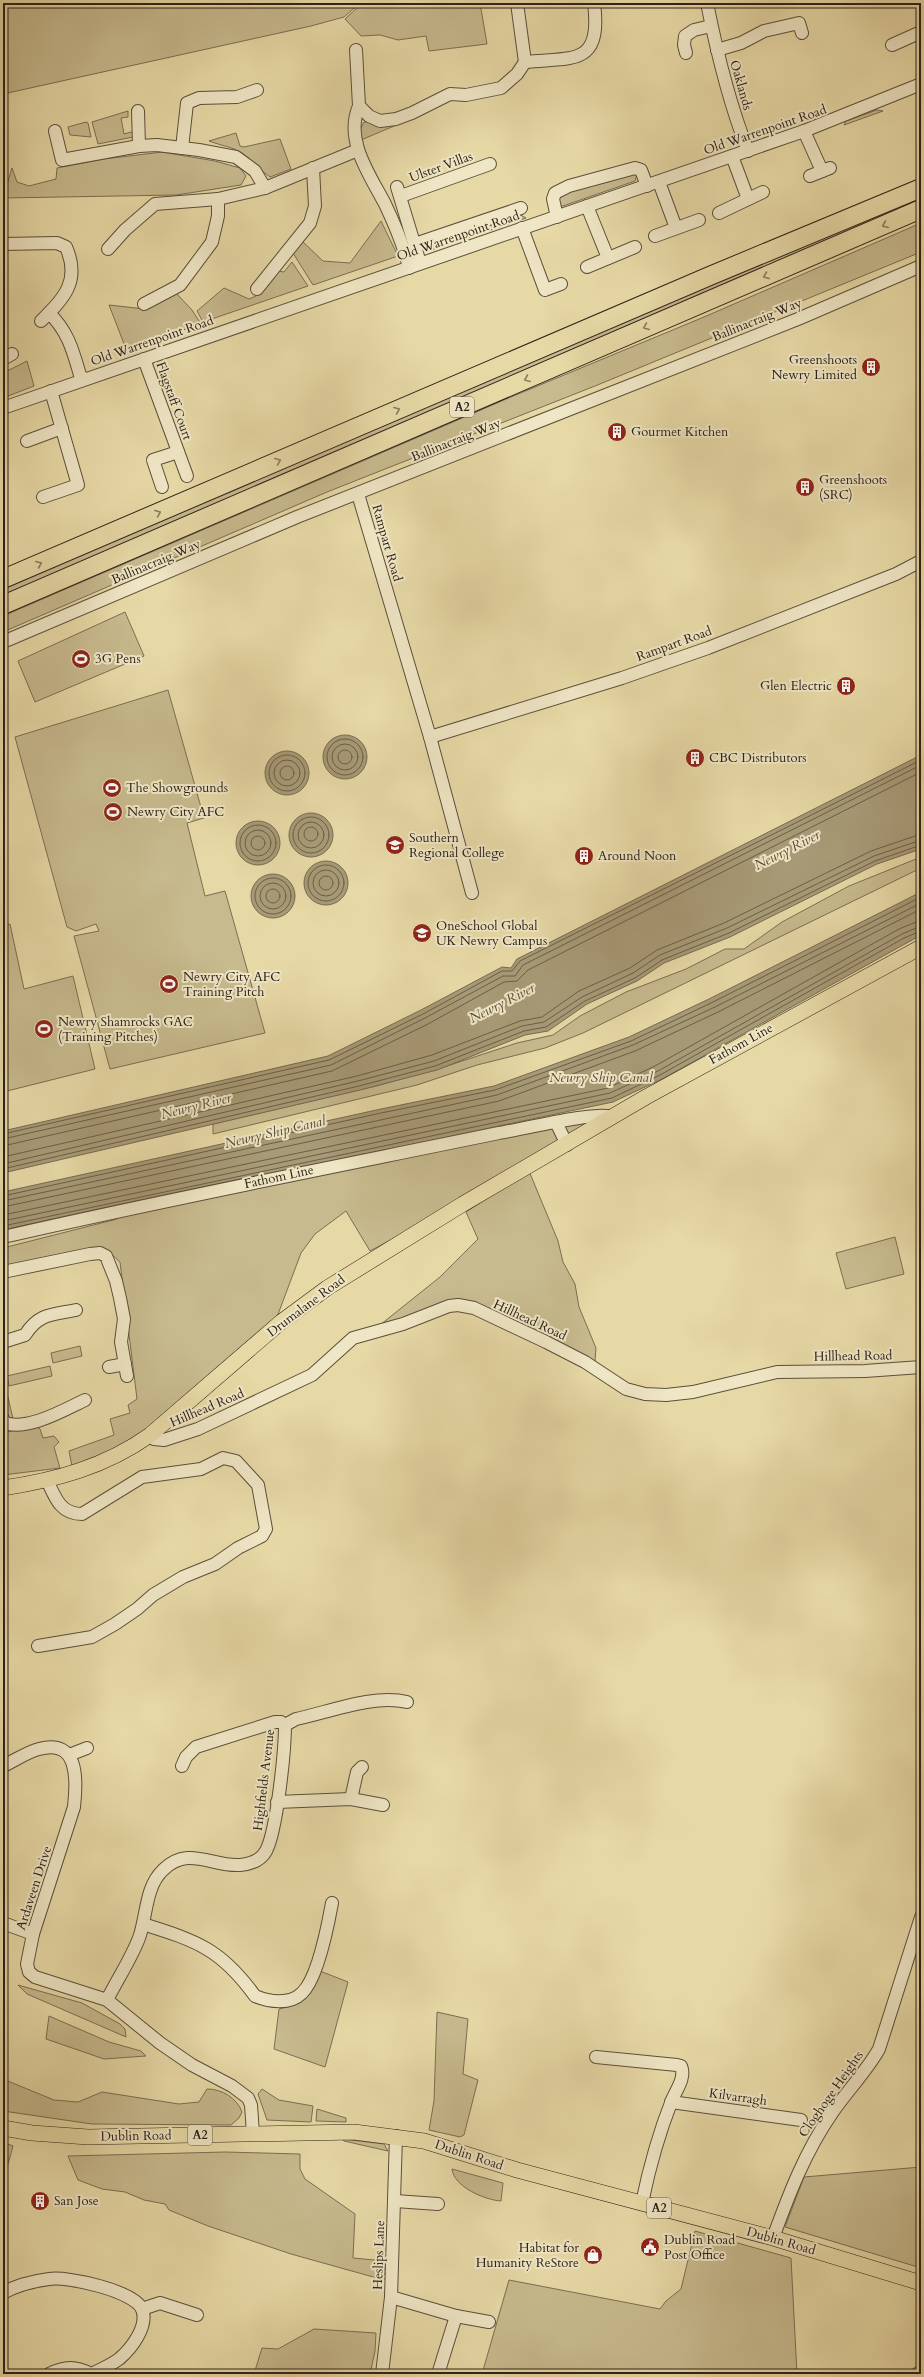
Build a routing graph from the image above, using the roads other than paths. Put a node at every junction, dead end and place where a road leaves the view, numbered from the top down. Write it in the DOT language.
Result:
graph roads {
  1 [pos="517,3"];
  2 [pos="594,3"];
  3 [pos="707,3"];
  4 [pos="711,26"];
  5 [pos="921,32"];
  6 [pos="802,33"];
  7 [pos="892,45"];
  8 [pos="356,50"];
  9 [pos="717,50"];
  10 [pos="686,53"];
  11 [pos="525,62"];
  12 [pos="921,84"];
  13 [pos="256,90"];
  14 [pos="359,106"];
  15 [pos="138,111"];
  16 [pos="55,131"];
  17 [pos="804,131"];
  18 [pos="139,146"];
  19 [pos="182,148"];
  20 [pos="358,150"];
  21 [pos="748,151"];
  22 [pos="732,156"];
  23 [pos="490,164"];
  24 [pos="313,168"];
  25 [pos="810,176"];
  26 [pos="659,182"];
  27 [pos="647,186"];
  28 [pos="265,188"];
  29 [pos="921,188"];
  30 [pos="763,192"];
  31 [pos="218,199"];
  32 [pos="748,199"];
  33 [pos="587,206"];
  34 [pos="521,208"];
  35 [pos="921,209"];
  36 [pos="719,213"];
  37 [pos="557,217"];
  38 [pos="699,220"];
  39 [pos="522,228"];
  40 [pos="676,228"];
  41 [pos="655,236"];
  42 [pos="3,244"];
  43 [pos="415,244"];
  44 [pos="635,247"];
  45 [pos="108,249"];
  46 [pos="608,258"];
  47 [pos="420,263"];
  48 [pos="921,266"];
  49 [pos="587,267"];
  50 [pos="409,268"];
  51 [pos="561,284"];
  52 [pos="257,289"];
  53 [pos="144,304"];
  54 [pos="144,359"];
  55 [pos="84,379"];
  56 [pos="51,391"];
  57 [pos="3,408"];
  58 [pos="62,428"];
  59 [pos="27,441"];
  60 [pos="178,452"];
  61 [pos="187,476"];
  62 [pos="162,487"];
  63 [pos="358,494"];
  64 [pos="43,497"];
  65 [pos="921,560"];
  66 [pos="3,579"];
  67 [pos="3,605"];
  68 [pos="3,642"];
  69 [pos="430,737"];
  70 [pos="472,893"];
  71 [pos="921,947"];
  72 [pos="613,1117"];
  73 [pos="556,1122"];
  74 [pos="567,1145"];
  75 [pos="3,1237"];
  76 [pos="3,1272"];
  77 [pos="76,1310"];
  78 [pos="3,1342"];
  79 [pos="109,1367"];
  80 [pos="921,1367"];
  81 [pos="85,1400"];
  82 [pos="3,1419"];
  83 [pos="150,1435"];
  84 [pos="47,1480"];
  85 [pos="3,1488"];
  86 [pos="38,1646"];
  87 [pos="407,1702"];
  88 [pos="285,1725"];
  89 [pos="87,1748"];
  90 [pos="69,1755"];
  91 [pos="3,1766"];
  92 [pos="182,1766"];
  93 [pos="362,1767"];
  94 [pos="351,1799"];
  95 [pos="277,1802"];
  96 [pos="383,1805"];
  97 [pos="332,1903"];
  98 [pos="921,1917"];
  99 [pos="3,1923"];
  100 [pos="143,1924"];
  101 [pos="33,1934"];
  102 [pos="107,2000"];
  103 [pos="596,2057"];
  104 [pos="671,2102"];
  105 [pos="801,2120"];
  106 [pos="3,2128"];
  107 [pos="253,2134"];
  108 [pos="396,2136"];
  109 [pos="395,2201"];
  110 [pos="642,2203"];
  111 [pos="438,2204"];
  112 [pos="773,2238"];
  113 [pos="921,2283"];
  114 [pos="3,2293"];
  115 [pos="391,2297"];
  116 [pos="142,2309"];
  117 [pos="197,2315"];
  118 [pos="456,2316"];
  119 [pos="489,2322"];
  120 [pos="921,2371"];
  121 [pos="49,2374"];
  122 [pos="92,2374"];
  123 [pos="382,2374"];
  124 [pos="438,2374"];
  125 [pos="917,2374"];
  1 -- 11 [label="street"];
  2 -- 11 [label="street"];
  3 -- 4 [label="street, Oaklands"];
  4 -- 9 [label="street, Oaklands"];
  4 -- 10 [label="street"];
  5 -- 7 [label="street"];
  6 -- 9 [label="street, Oaklands"];
  8 -- 14 [label="street"];
  9 -- 21 [label="street, Oaklands"];
  11 -- 14 [label="street"];
  12 -- 17 [label="street, Old Warrenpoint Road"];
  13 -- 19 [label="street"];
  14 -- 20 [label="street"];
  15 -- 18 [label="street"];
  16 -- 18 [label="street"];
  17 -- 21 [label="street, Old Warrenpoint Road"];
  17 -- 25 [label="street"];
  18 -- 19 [label="street"];
  19 -- 28 [label="street"];
  20 -- 24 [label="street"];
  20 -- 50 [label="street"];
  21 -- 22 [label="street, Old Warrenpoint Road"];
  22 -- 26 [label="street, Old Warrenpoint Road"];
  22 -- 32 [label="street"];
  23 -- 43 [label="street, Ulster Villas"];
  24 -- 28 [label="street"];
  24 -- 52 [label="street"];
  26 -- 27 [label="street, Old Warrenpoint Road"];
  26 -- 40 [label="street"];
  27 -- 33 [label="street, Old Warrenpoint Road"];
  27 -- 37 [label="street"];
  28 -- 31 [label="street"];
  66 -- 29 [label="highway, A2, one-way"];
  30 -- 32 [label="street"];
  31 -- 45 [label="street"];
  31 -- 53 [label="street"];
  32 -- 36 [label="street"];
  33 -- 37 [label="street, Old Warrenpoint Road"];
  33 -- 46 [label="street"];
  34 -- 43 [label="street"];
  35 -- 67 [label="highway, A2, one-way"];
  37 -- 39 [label="street, Old Warrenpoint Road"];
  38 -- 40 [label="street"];
  39 -- 47 [label="street, Old Warrenpoint Road"];
  39 -- 51 [label="street"];
  40 -- 41 [label="street"];
  42 -- 55 [label="street"];
  43 -- 47 [label="street, Ulster Villas"];
  44 -- 46 [label="street"];
  46 -- 49 [label="street"];
  47 -- 50 [label="street, Old Warrenpoint Road"];
  48 -- 63 [label="street, Ballinacraig Way"];
  50 -- 54 [label="street, Old Warrenpoint Road"];
  54 -- 55 [label="street, Old Warrenpoint Road"];
  54 -- 60 [label="street, Flagstaff Court"];
  55 -- 56 [label="street, Old Warrenpoint Road"];
  56 -- 57 [label="street, Old Warrenpoint Road"];
  56 -- 58 [label="street"];
  58 -- 59 [label="street"];
  58 -- 64 [label="street"];
  60 -- 61 [label="street, Flagstaff Court"];
  60 -- 62 [label="street, Flagstaff Court"];
  63 -- 68 [label="street, Ballinacraig Way"];
  63 -- 69 [label="street, Rampart Road"];
  65 -- 69 [label="street, Rampart Road"];
  69 -- 70 [label="street, Rampart Road"];
  71 -- 72 [label="main road, Fathom Line"];
  72 -- 73 [label="street, Fathom Line"];
  72 -- 74 [label="main road, Drumalane Road"];
  73 -- 74 [label="street"];
  73 -- 75 [label="street, Fathom Line"];
  74 -- 83 [label="main road, Drumalane Road"];
  76 -- 79 [label="street"];
  77 -- 78 [label="street"];
  80 -- 83 [label="street, Hillhead Road"];
  81 -- 82 [label="street"];
  83 -- 84 [label="main road, Drumalane Road"];
  84 -- 85 [label="main road, Drumalane Road"];
  84 -- 86 [label="street"];
  87 -- 88 [label="street"];
  88 -- 92 [label="street, Highfields Avenue"];
  88 -- 95 [label="street, Highfields Avenue"];
  89 -- 90 [label="street"];
  90 -- 91 [label="street"];
  90 -- 101 [label="street, Ardaveen Drive"];
  93 -- 94 [label="street"];
  94 -- 95 [label="street"];
  94 -- 96 [label="street"];
  95 -- 100 [label="street, Highfields Avenue"];
  97 -- 100 [label="street"];
  98 -- 112 [label="street, Cloghoge Heights"];
  99 -- 101 [label="street"];
  100 -- 102 [label="street, Highfields Avenue"];
  101 -- 102 [label="street, Ardaveen Drive"];
  102 -- 107 [label="street"];
  103 -- 104 [label="street"];
  104 -- 105 [label="street, Kilvarragh"];
  104 -- 110 [label="street"];
  106 -- 107 [label="main road, Dublin Road / A2"];
  107 -- 108 [label="main road, Dublin Road / A2"];
  108 -- 109 [label="street, Heslips Lane"];
  108 -- 110 [label="main road, Dublin Road / A2"];
  109 -- 111 [label="street"];
  109 -- 115 [label="street, Heslips Lane"];
  110 -- 112 [label="main road, Dublin Road / A2"];
  112 -- 113 [label="main road, Dublin Road / A2"];
  114 -- 116 [label="street"];
  115 -- 118 [label="street"];
  115 -- 123 [label="street, Heslips Lane"];
  116 -- 117 [label="street"];
  116 -- 122 [label="street"];
  118 -- 119 [label="street"];
  118 -- 124 [label="street"];
  120 -- 125 [label="street"];
  121 -- 122 [label="street"];
}
